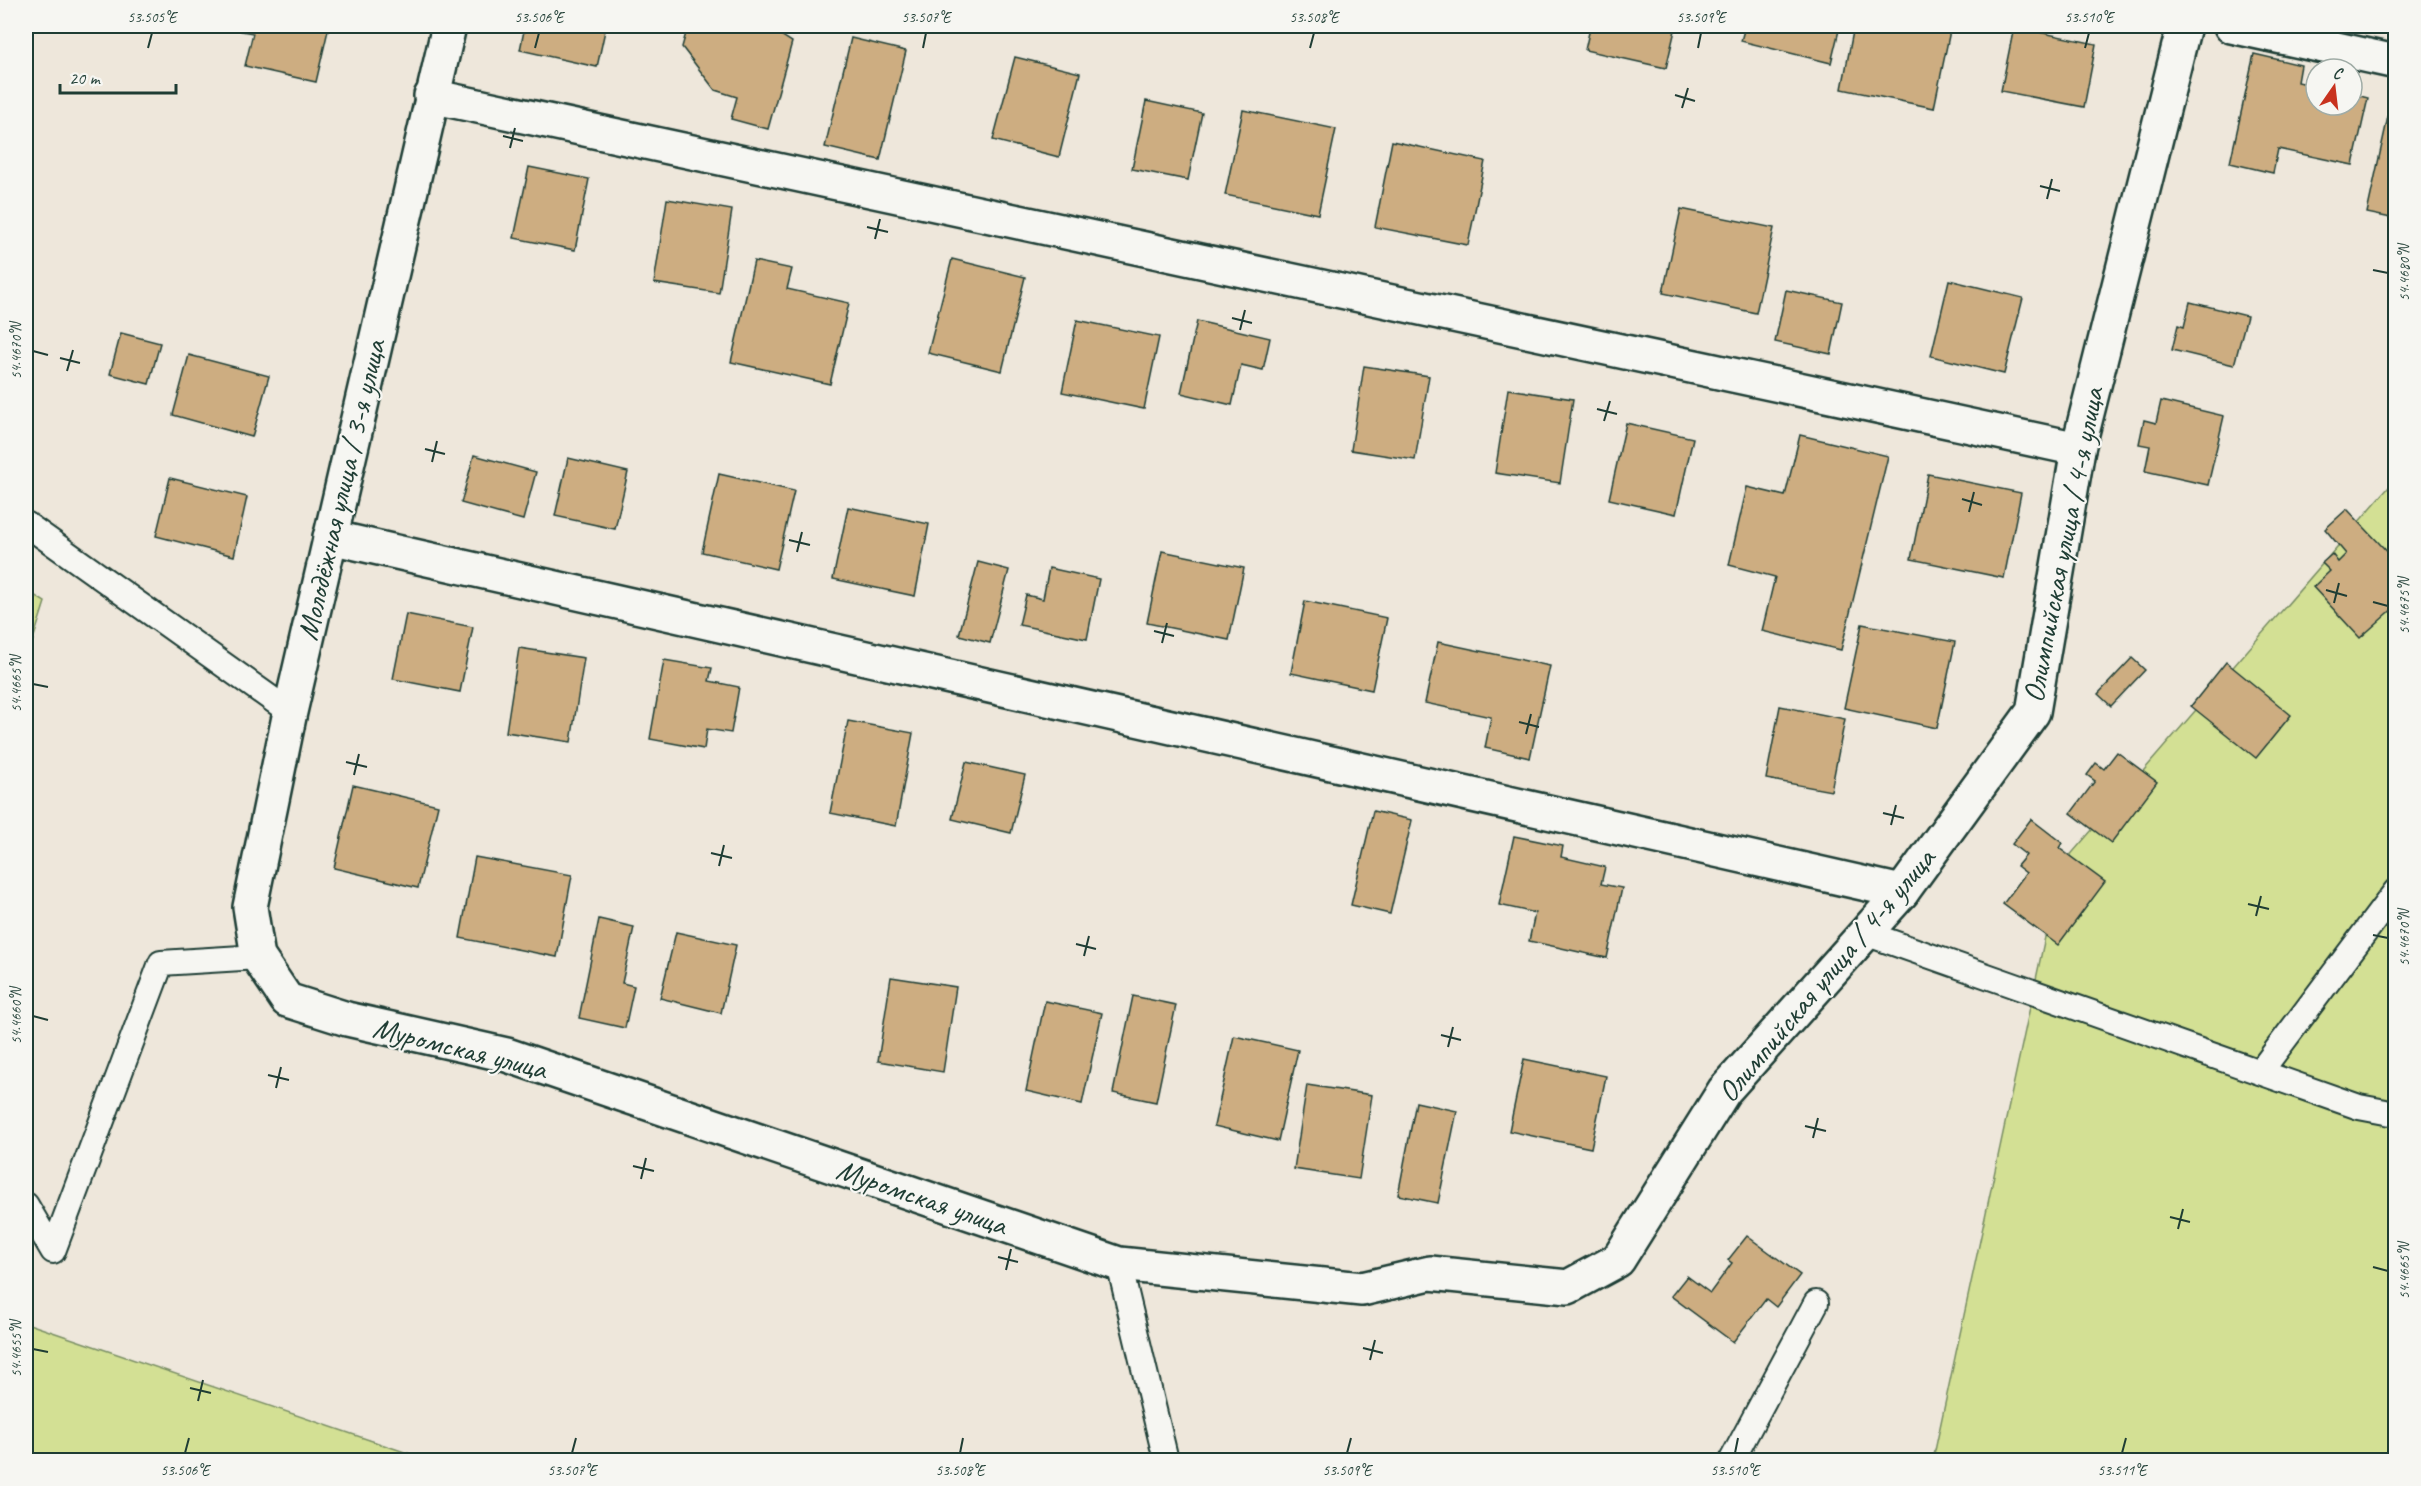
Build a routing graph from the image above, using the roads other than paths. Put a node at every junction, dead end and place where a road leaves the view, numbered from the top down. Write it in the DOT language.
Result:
graph roads {
  1 [pos="449,26"];
  2 [pos="2184,26"];
  3 [pos="2231,26"];
  4 [pos="2396,62"];
  5 [pos="431,96"];
  6 [pos="2078,449"];
  7 [pos="26,524"];
  8 [pos="330,537"];
  9 [pos="290,712"];
  10 [pos="2396,891"];
  11 [pos="1902,892"];
  12 [pos="1865,933"];
  13 [pos="258,957"];
  14 [pos="2260,1072"];
  15 [pos="2396,1114"];
  16 [pos="26,1205"];
  17 [pos="1618,1260"];
  18 [pos="1119,1264"];
  19 [pos="1816,1303"];
  20 [pos="1166,1461"];
  21 [pos="1732,1461"];
  1 -- 5 [label="street, Молодёжная улица / 3-я улица"];
  2 -- 6 [label="street, Олимпийская улица / 4-я улица"];
  3 -- 4 [label="street"];
  5 -- 6 [label="street"];
  5 -- 8 [label="street, Молодёжная улица / 3-я улица"];
  6 -- 11 [label="street, Олимпийская улица / 4-я улица"];
  7 -- 9 [label="lane"];
  8 -- 9 [label="street, Молодёжная улица / 3-я улица"];
  8 -- 11 [label="street"];
  9 -- 13 [label="street, Молодёжная улица / 3-я улица"];
  10 -- 14 [label="lane"];
  11 -- 12 [label="street, Олимпийская улица / 4-я улица"];
  12 -- 14 [label="lane"];
  12 -- 17 [label="street, Олимпийская улица / 4-я улица"];
  13 -- 16 [label="lane"];
  13 -- 18 [label="street, Муромская улица"];
  14 -- 15 [label="lane"];
  17 -- 18 [label="street, Муромская улица"];
  18 -- 20 [label="lane"];
  19 -- 21 [label="lane"];
}
